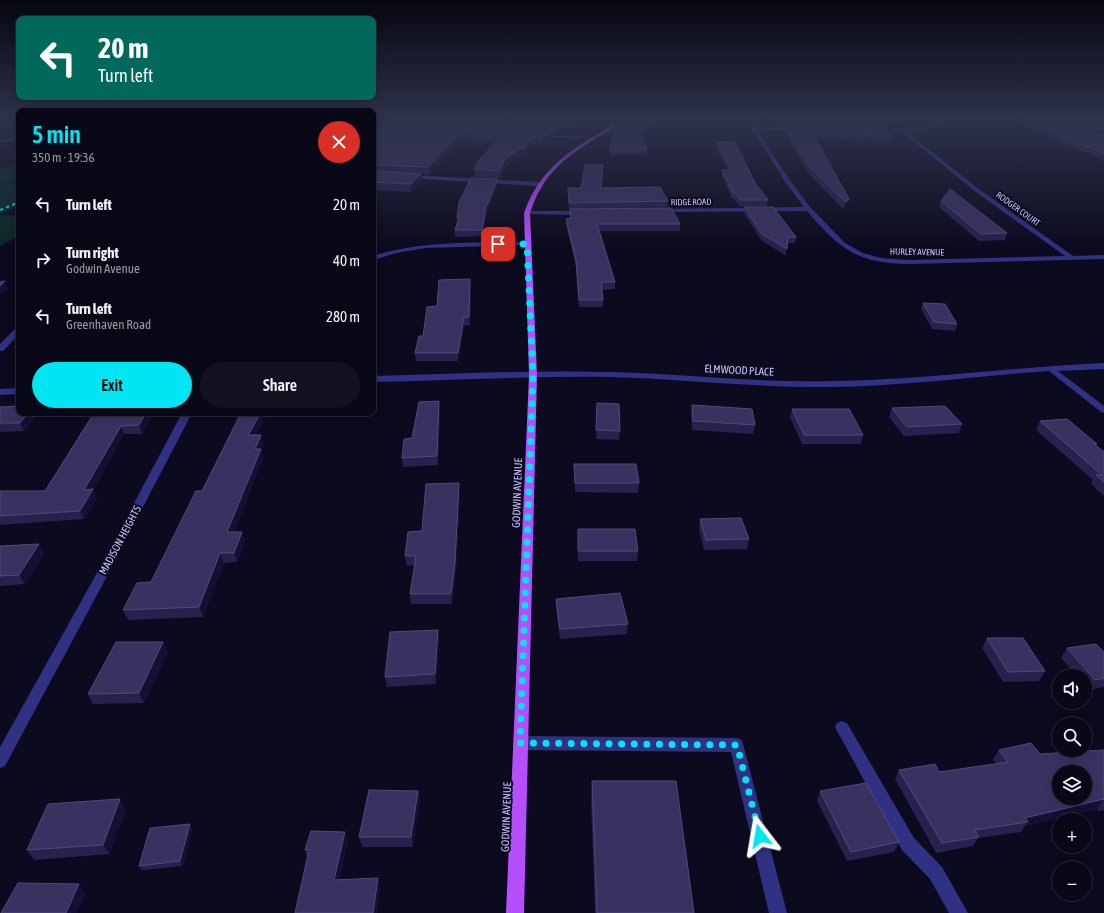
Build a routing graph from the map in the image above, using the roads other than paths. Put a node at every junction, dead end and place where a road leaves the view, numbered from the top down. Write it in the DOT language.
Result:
graph roads {
  1 [pos="560,162"];
  2 [pos="775,162"];
  3 [pos="941,162"];
  4 [pos="404,177"];
  5 [pos="538,184"];
  6 [pos="808,209"];
  7 [pos="589,212"];
  8 [pos="652,212"];
  9 [pos="527,213"];
  10 [pos="527,244"];
  11 [pos="376,257"];
  12 [pos="1104,257"];
  13 [pos="1072,258"];
  14 [pos="16,333"];
  15 [pos="0,349"];
  16 [pos="1104,366"];
  17 [pos="1051,369"];
  18 [pos="533,375"];
  19 [pos="376,379"];
  20 [pos="16,391"];
  21 [pos="0,392"];
  22 [pos="1104,410"];
  23 [pos="185,416"];
  24 [pos="842,727"];
  25 [pos="520,743"];
  26 [pos="0,761"];
  27 [pos="516,913"];
  28 [pos="778,913"];
  29 [pos="959,913"];
  1 -- 5 [label="main road, GODWIN AVENUE"];
  2 -- 6 [label="street, HURLEY AVENUE"];
  3 -- 13 [label="street, RODGER COURT"];
  4 -- 5 [label="street"];
  5 -- 9 [label="main road, GODWIN AVENUE"];
  6 -- 8 [label="street, RIDGE ROAD"];
  6 -- 13 [label="street, HURLEY AVENUE"];
  7 -- 9 [label="street"];
  9 -- 10 [label="main road, GODWIN AVENUE"];
  10 -- 11 [label="street"];
  10 -- 18 [label="main road, GODWIN AVENUE"];
  12 -- 13 [label="street, HURLEY AVENUE"];
  14 -- 15 [label="street"];
  16 -- 17 [label="street, ELMWOOD PLACE"];
  17 -- 18 [label="street, ELMWOOD PLACE"];
  17 -- 22 [label="street"];
  18 -- 19 [label="street, ELMWOOD PLACE"];
  18 -- 25 [label="main road, GODWIN AVENUE"];
  20 -- 21 [label="street"];
  23 -- 26 [label="street, MADISON HEIGHTS"];
  24 -- 29 [label="street"];
  25 -- 27 [label="main road, GODWIN AVENUE"];
  25 -- 28 [label="street"];
}
